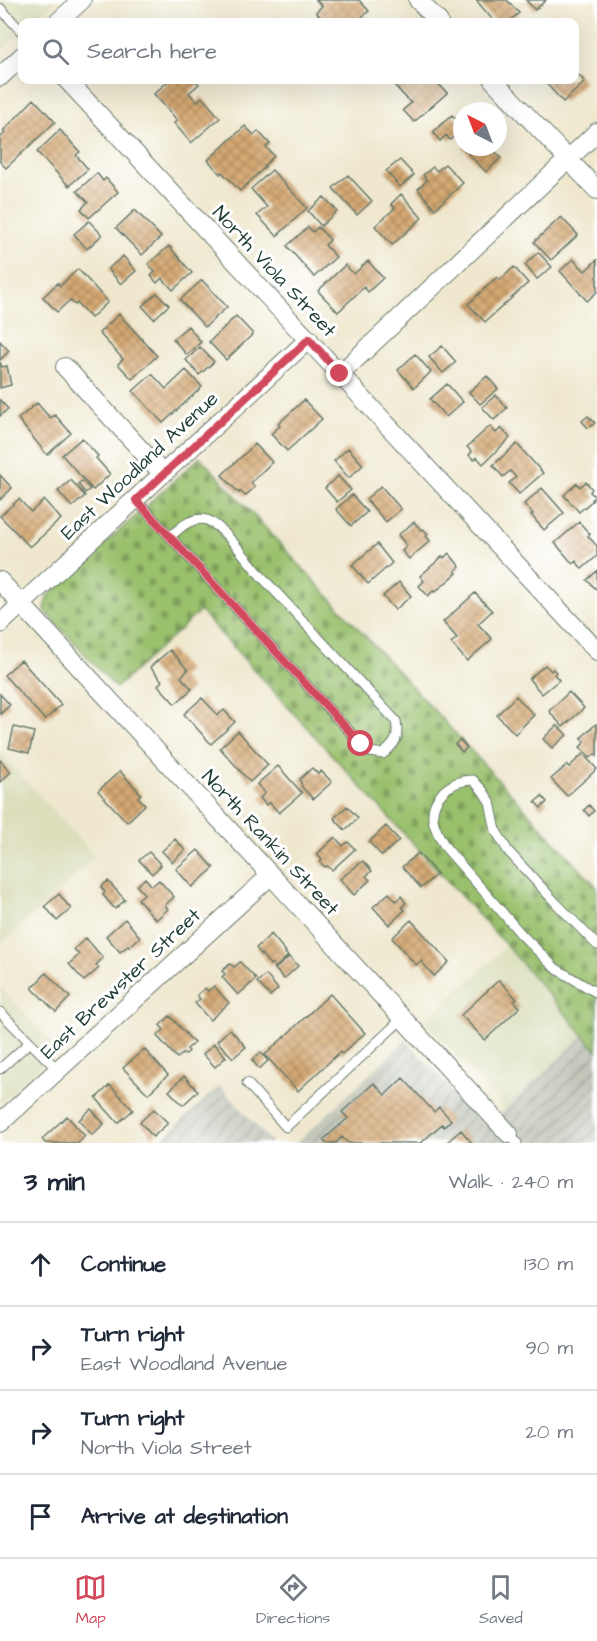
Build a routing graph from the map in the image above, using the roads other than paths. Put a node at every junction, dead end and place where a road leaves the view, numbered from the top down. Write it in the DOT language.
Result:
graph roads {
  1 [pos="82,0"];
  2 [pos="418,0"];
  3 [pos="0,8"];
  4 [pos="62,18"];
  5 [pos="435,18"];
  6 [pos="18,28"];
  7 [pos="18,60"];
  8 [pos="0,77"];
  9 [pos="71,84"];
  10 [pos="497,84"];
  11 [pos="597,132"];
  12 [pos="568,160"];
  13 [pos="597,190"];
  14 [pos="309,339"];
  15 [pos="65,367"];
  16 [pos="340,374"];
  17 [pos="163,474"];
  18 [pos="136,500"];
  19 [pos="171,536"];
  20 [pos="0,581"];
  21 [pos="21,604"];
  22 [pos="0,624"];
  23 [pos="597,651"];
  24 [pos="271,875"];
  25 [pos="597,945"];
  26 [pos="597,993"];
  27 [pos="0,1012"];
  28 [pos="403,1018"];
  29 [pos="30,1042"];
  30 [pos="0,1069"];
  31 [pos="58,1070"];
  32 [pos="247,1083"];
  33 [pos="0,1124"];
  34 [pos="513,1138"];
  1 -- 4 [label="street"];
  2 -- 5 [label="street"];
  3 -- 6 [label="lane"];
  7 -- 8 [label="street"];
  9 -- 14 [label="street, North Viola Street"];
  10 -- 12 [label="street"];
  11 -- 12 [label="street"];
  12 -- 13 [label="street"];
  12 -- 16 [label="street"];
  14 -- 16 [label="street, North Viola Street"];
  14 -- 17 [label="street, East Woodland Avenue"];
  15 -- 17 [label="street"];
  16 -- 23 [label="street, North Viola Street"];
  17 -- 18 [label="street, East Woodland Avenue"];
  18 -- 19 [label="lane"];
  18 -- 21 [label="street, East Woodland Avenue"];
  19 -- 19 [label="lane"];
  20 -- 21 [label="street, North Rankin Street"];
  21 -- 22 [label="street, East Woodland Avenue"];
  21 -- 24 [label="street, North Rankin Street"];
  24 -- 28 [label="street, North Rankin Street"];
  24 -- 31 [label="street, East Brewster Street"];
  25 -- 26 [label="lane"];
  27 -- 29 [label="lane"];
  28 -- 32 [label="lane"];
  28 -- 34 [label="street, North Rankin Street"];
  29 -- 30 [label="lane"];
  29 -- 31 [label="lane"];
  31 -- 33 [label="street, East Brewster Street"];
}
